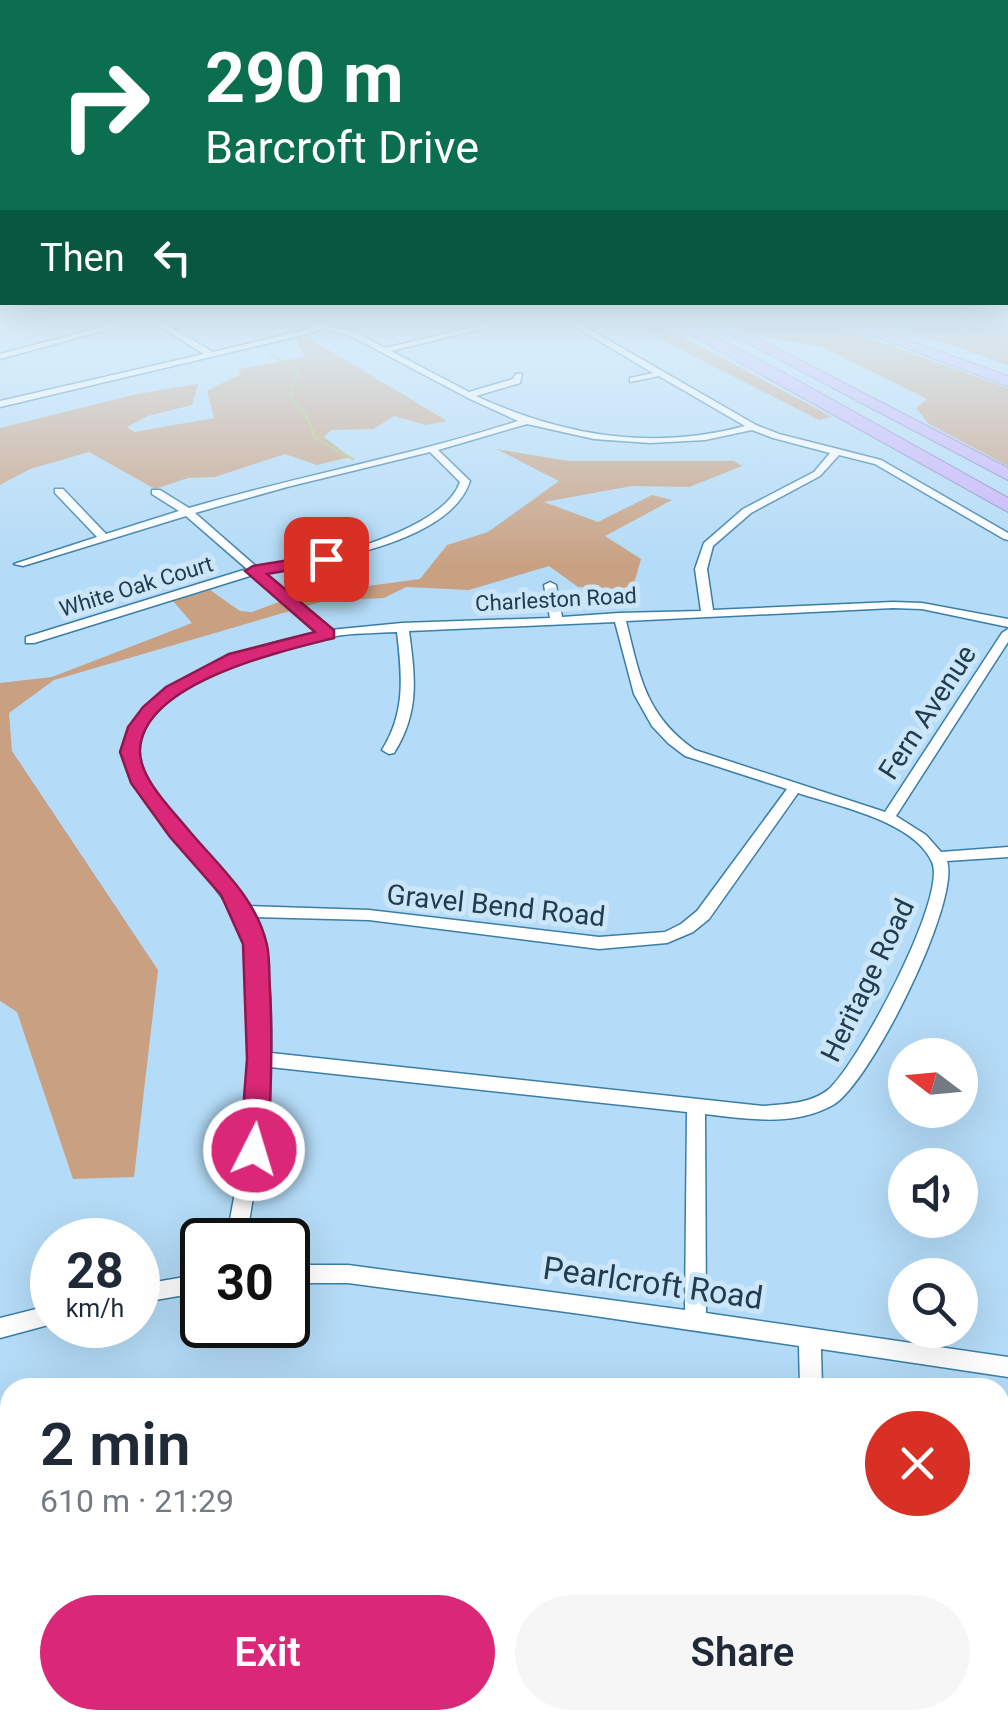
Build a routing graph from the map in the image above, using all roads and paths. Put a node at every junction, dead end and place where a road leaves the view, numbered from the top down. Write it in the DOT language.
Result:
graph roads {
  1 [pos="492,404"];
  2 [pos="714,404"];
  3 [pos="828,404"];
  4 [pos="871,404"];
  5 [pos="526,420"];
  6 [pos="752,426"];
  7 [pos="434,451"];
  8 [pos="837,451"];
  9 [pos="1008,475"];
  10 [pos="59,491"];
  11 [pos="156,492"];
  12 [pos="1008,506"];
  13 [pos="186,511"];
  14 [pos="1008,537"];
  15 [pos="105,539"];
  16 [pos="19,564"];
  17 [pos="253,571"];
  18 [pos="550,585"];
  19 [pos="707,611"];
  20 [pos="619,616"];
  21 [pos="556,619"];
  22 [pos="1008,623"];
  23 [pos="402,626"];
  24 [pos="1008,632"];
  25 [pos="328,634"];
  26 [pos="30,640"];
  27 [pos="389,750"];
  28 [pos="794,789"];
  29 [pos="888,818"];
  30 [pos="1008,852"];
  31 [pos="938,857"];
  32 [pos="242,910"];
  33 [pos="260,1059"];
  34 [pos="696,1109"];
  35 [pos="240,1218"];
  36 [pos="310,1274"];
  37 [pos="30,1320"];
  38 [pos="695,1321"];
  39 [pos="0,1328"];
  40 [pos="810,1340"];
  41 [pos="1008,1367"];
  42 [pos="811,1378"];
  1 -- 5 [label="street"];
  2 -- 6 [label="street"];
  3 -- 12 [label="highway"];
  4 -- 9 [label="highway"];
  5 -- 6 [label="street"];
  5 -- 7 [label="street"];
  6 -- 8 [label="street"];
  7 -- 13 [label="street"];
  7 -- 17 [label="street, White Oak Court"];
  8 -- 14 [label="street"];
  8 -- 19 [label="street"];
  10 -- 15 [label="street"];
  11 -- 13 [label="street"];
  13 -- 15 [label="street"];
  13 -- 17 [label="street"];
  15 -- 16 [label="street"];
  17 -- 25 [label="street"];
  17 -- 26 [label="street, White Oak Court"];
  18 -- 21 [label="street"];
  19 -- 20 [label="street, Charleston Road"];
  19 -- 22 [label="street, Charleston Road"];
  20 -- 21 [label="street, Charleston Road"];
  20 -- 28 [label="street"];
  21 -- 23 [label="street, Charleston Road"];
  23 -- 25 [label="street, Charleston Road"];
  23 -- 27 [label="street"];
  24 -- 29 [label="street, Fern Avenue"];
  25 -- 32 [label="street, Charleston Road"];
  28 -- 29 [label="street"];
  28 -- 32 [label="street, Gravel Bend Road"];
  29 -- 31 [label="street"];
  30 -- 31 [label="street"];
  31 -- 34 [label="street, Heritage Road"];
  32 -- 33 [label="street"];
  33 -- 34 [label="street, Heritage Road"];
  33 -- 35 [label="street"];
  34 -- 38 [label="street"];
  36 -- 38 [label="street, Pearlcroft Road"];
  37 -- 39 [label="street"];
  38 -- 40 [label="street, Pearlcroft Road"];
  40 -- 41 [label="street, Pearlcroft Road"];
  40 -- 42 [label="street"];
}
